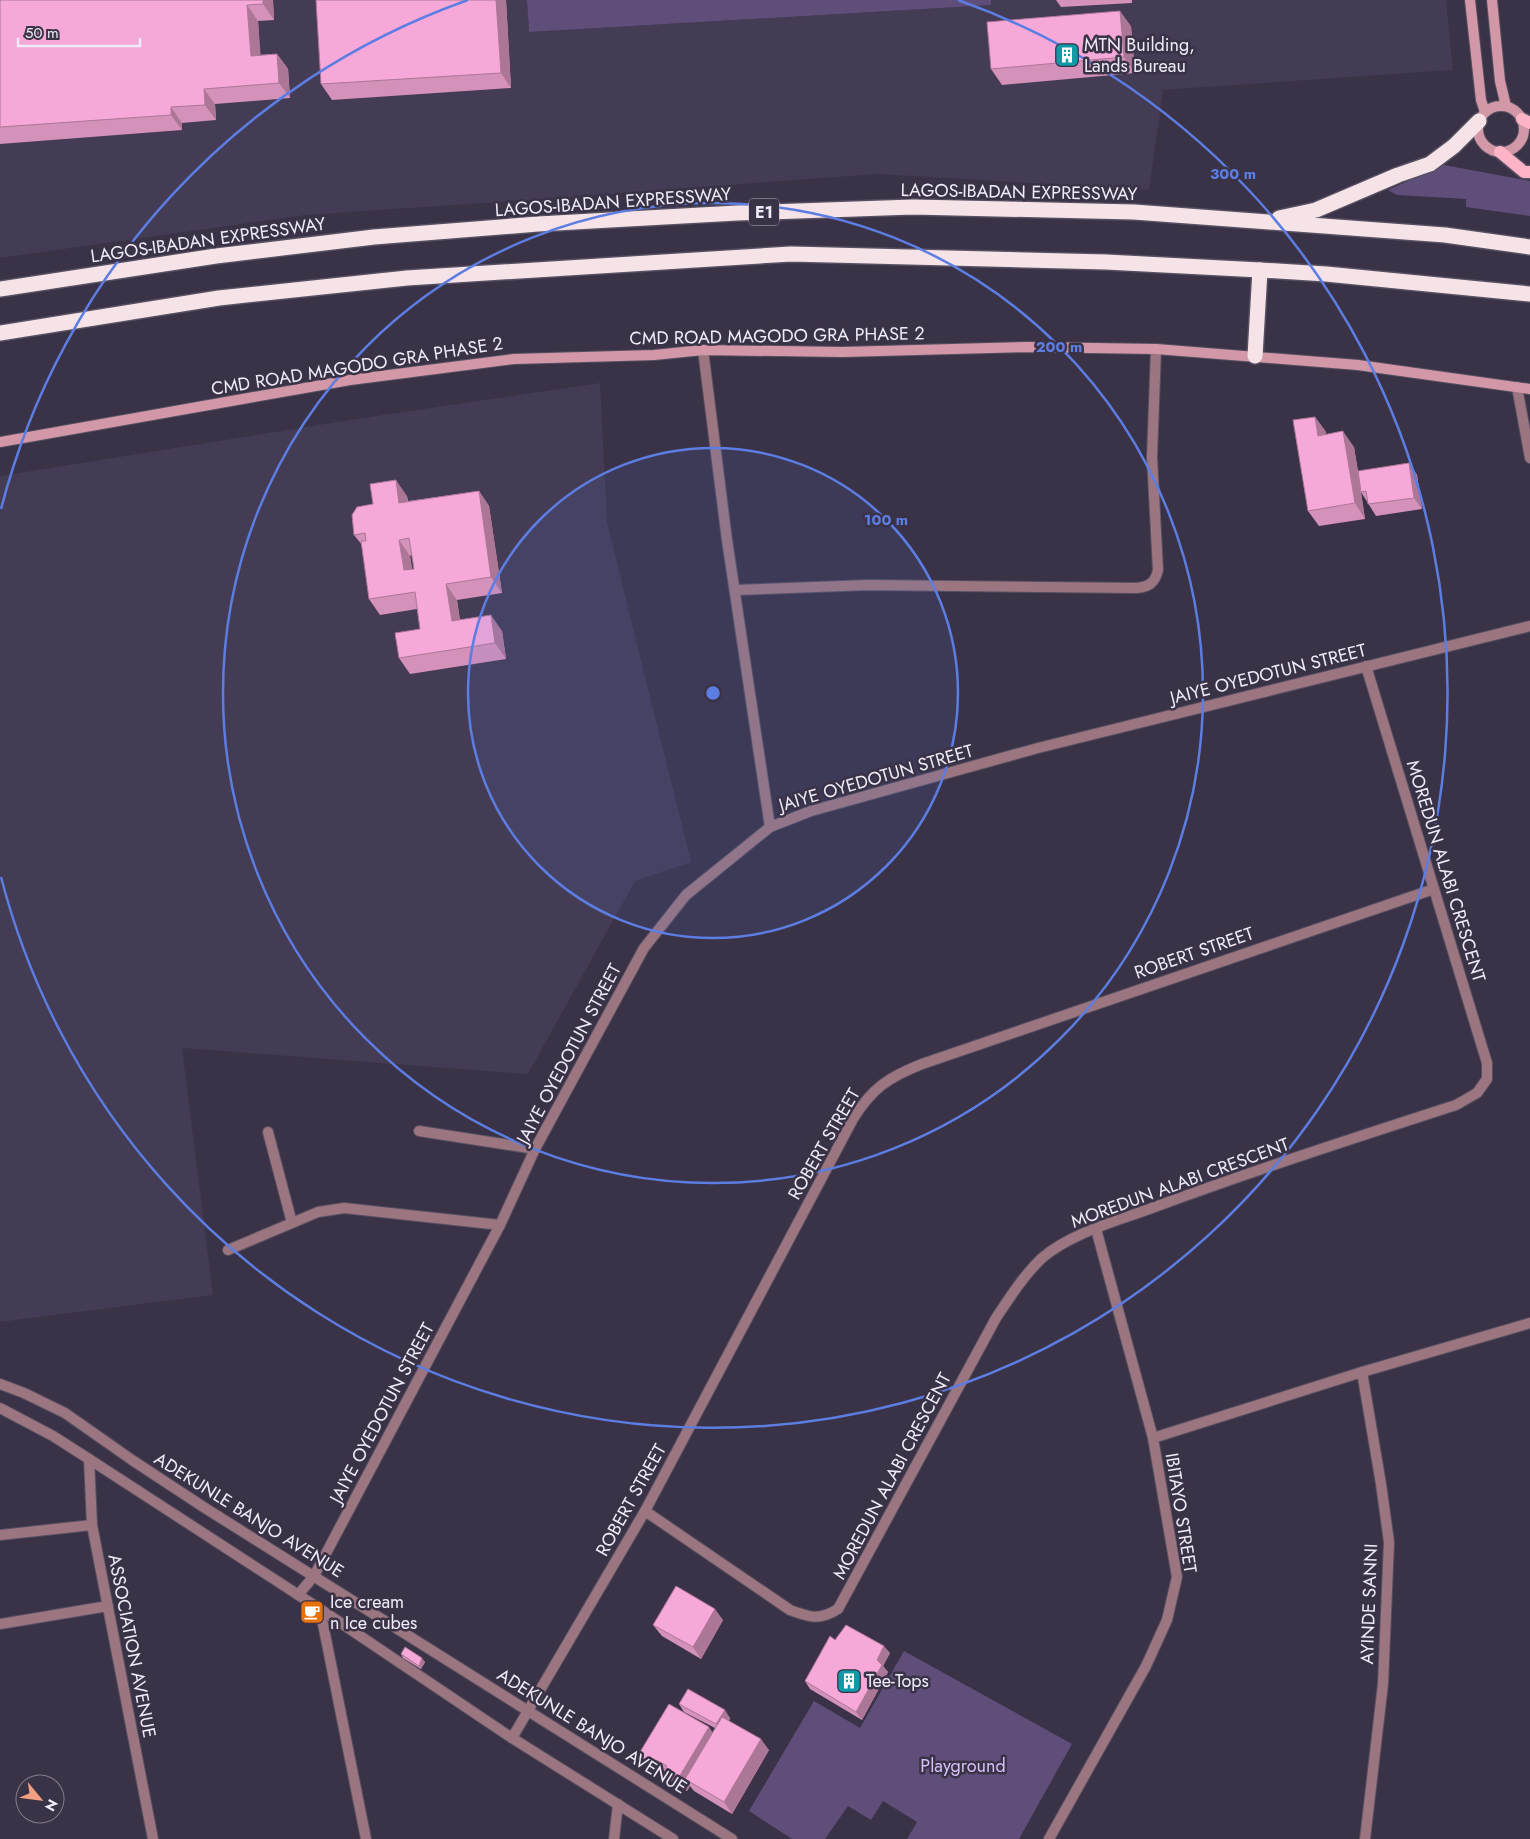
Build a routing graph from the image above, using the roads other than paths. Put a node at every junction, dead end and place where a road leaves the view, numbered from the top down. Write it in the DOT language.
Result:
graph roads {
  1 [pos="1470,0"];
  2 [pos="1492,0"];
  3 [pos="1506,106"];
  4 [pos="1482,117"];
  5 [pos="1526,121"];
  6 [pos="1500,152"];
  7 [pos="1530,172"];
  8 [pos="1257,222"];
  9 [pos="1530,247"];
  10 [pos="1260,270"];
  11 [pos="0,289"];
  12 [pos="1530,294"];
  13 [pos="0,333"];
  14 [pos="1156,349"];
  15 [pos="703,350"];
  16 [pos="1255,356"];
  17 [pos="1517,387"];
  18 [pos="1530,389"];
  19 [pos="0,442"];
  20 [pos="1530,458"];
  21 [pos="735,590"];
  22 [pos="1530,626"];
  23 [pos="1366,666"];
  24 [pos="770,827"];
  25 [pos="1434,889"];
  26 [pos="419,1131"];
  27 [pos="268,1132"];
  28 [pos="535,1149"];
  29 [pos="292,1223"];
  30 [pos="500,1225"];
  31 [pos="1096,1229"];
  32 [pos="228,1250"];
  33 [pos="1530,1323"];
  34 [pos="1362,1372"];
  35 [pos="0,1384"];
  36 [pos="0,1408"];
  37 [pos="1153,1438"];
  38 [pos="89,1459"];
  39 [pos="645,1511"];
  40 [pos="92,1525"];
  41 [pos="0,1535"];
  42 [pos="314,1576"];
  43 [pos="298,1595"];
  44 [pos="108,1606"];
  45 [pos="320,1609"];
  46 [pos="0,1624"];
  47 [pos="528,1710"];
  48 [pos="512,1738"];
  49 [pos="618,1804"];
  50 [pos="153,1839"];
  51 [pos="366,1839"];
  52 [pos="614,1839"];
  53 [pos="674,1839"];
  54 [pos="732,1839"];
  55 [pos="1049,1839"];
  56 [pos="1365,1839"];
  1 -- 4 [label="street"];
  2 -- 3 [label="street"];
  3 -- 4 [label="street"];
  3 -- 5 [label="street"];
  4 -- 6 [label="street"];
  4 -- 8 [label="highway"];
  5 -- 6 [label="street"];
  6 -- 7 [label="main road"];
  8 -- 9 [label="highway, LAGOS-IBADAN EXPRESSWAY / E1"];
  8 -- 11 [label="highway, LAGOS-IBADAN EXPRESSWAY / E1"];
  10 -- 12 [label="highway"];
  10 -- 13 [label="highway"];
  10 -- 16 [label="highway"];
  14 -- 15 [label="street, CMD ROAD MAGODO GRA PHASE 2"];
  14 -- 16 [label="street, CMD ROAD MAGODO GRA PHASE 2"];
  14 -- 21 [label="street"];
  15 -- 19 [label="street, CMD ROAD MAGODO GRA PHASE 2"];
  15 -- 21 [label="street"];
  16 -- 17 [label="street, CMD ROAD MAGODO GRA PHASE 2"];
  17 -- 18 [label="street, CMD ROAD MAGODO GRA PHASE 2"];
  17 -- 20 [label="street"];
  21 -- 24 [label="street"];
  22 -- 23 [label="street, JAIYE OYEDOTUN STREET"];
  23 -- 24 [label="street, JAIYE OYEDOTUN STREET"];
  23 -- 25 [label="street, MOREDUN ALABI CRESCENT"];
  24 -- 28 [label="street, JAIYE OYEDOTUN STREET"];
  25 -- 31 [label="street, MOREDUN ALABI CRESCENT"];
  25 -- 39 [label="street, ROBERT STREET"];
  26 -- 28 [label="street"];
  27 -- 29 [label="street"];
  28 -- 30 [label="street, JAIYE OYEDOTUN STREET"];
  29 -- 30 [label="street"];
  29 -- 32 [label="street"];
  30 -- 42 [label="street, JAIYE OYEDOTUN STREET"];
  31 -- 37 [label="street, IBITAYO STREET"];
  31 -- 39 [label="street, MOREDUN ALABI CRESCENT"];
  33 -- 34 [label="street"];
  34 -- 37 [label="street"];
  34 -- 56 [label="street, AYINDE SANNI"];
  35 -- 42 [label="street, ADEKUNLE BANJO AVENUE"];
  36 -- 38 [label="street"];
  37 -- 55 [label="street, IBITAYO STREET"];
  38 -- 40 [label="street, ASSOCIATION AVENUE"];
  38 -- 43 [label="street"];
  39 -- 47 [label="street, ROBERT STREET"];
  40 -- 41 [label="street"];
  40 -- 44 [label="street, ASSOCIATION AVENUE"];
  42 -- 43 [label="street, JAIYE OYEDOTUN STREET"];
  42 -- 47 [label="street, ADEKUNLE BANJO AVENUE"];
  43 -- 45 [label="street"];
  44 -- 46 [label="street"];
  44 -- 50 [label="street, ASSOCIATION AVENUE"];
  45 -- 48 [label="street"];
  45 -- 51 [label="street"];
  47 -- 48 [label="street, ROBERT STREET"];
  47 -- 54 [label="street, ADEKUNLE BANJO AVENUE"];
  48 -- 49 [label="street"];
  49 -- 52 [label="street"];
  49 -- 53 [label="street"];
}
